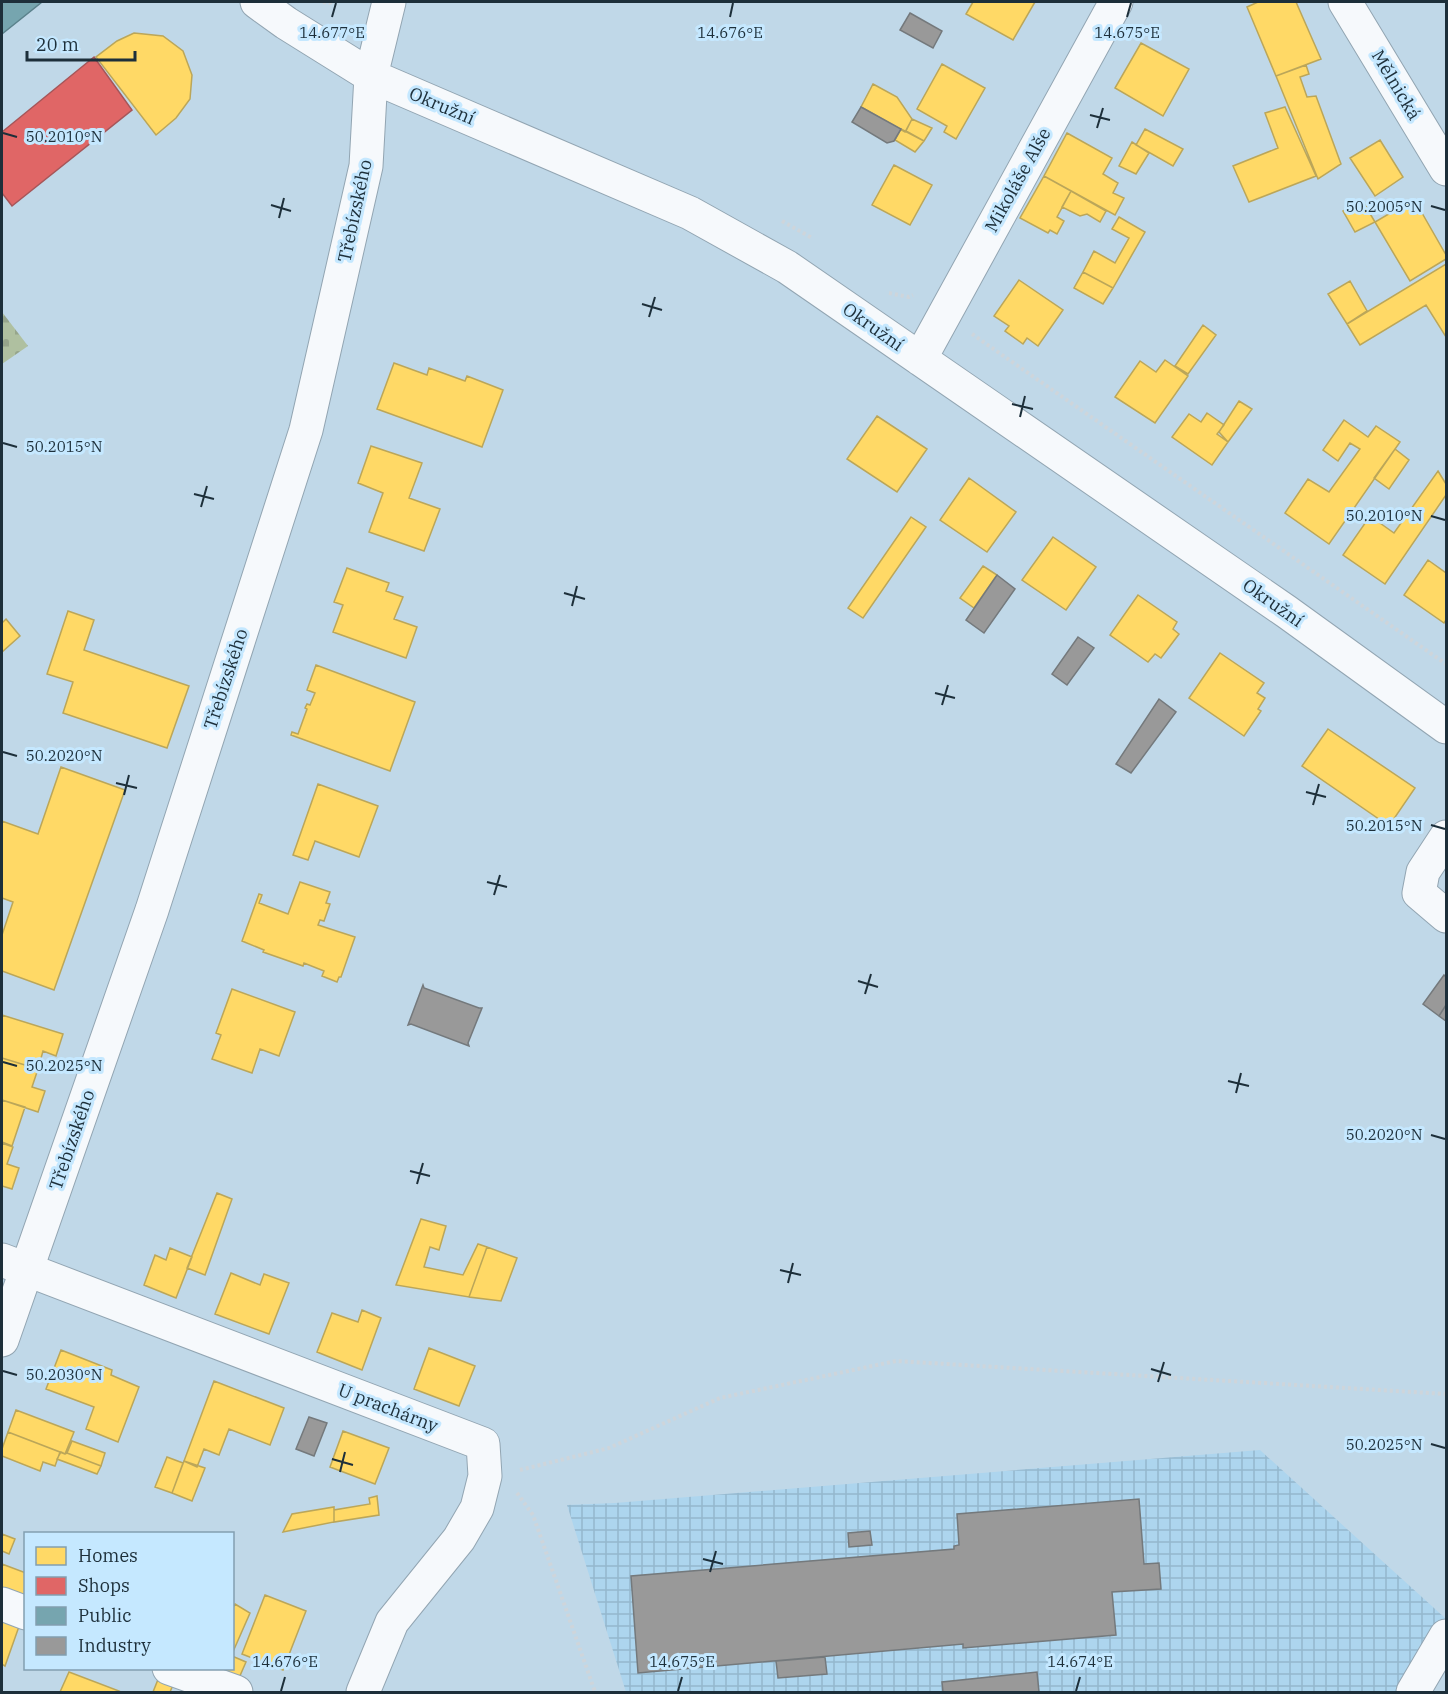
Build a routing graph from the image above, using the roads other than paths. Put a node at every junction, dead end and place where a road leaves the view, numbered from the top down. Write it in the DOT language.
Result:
graph roads {
  1 [pos="257,2"];
  2 [pos="389,2"];
  3 [pos="1116,2"];
  4 [pos="1345,2"];
  5 [pos="371,76"];
  6 [pos="1446,169"];
  7 [pos="920,359"];
  8 [pos="1446,727"];
  9 [pos="1446,837"];
  10 [pos="1446,916"];
  11 [pos="15,1264"];
  12 [pos="2,1340"];
  13 [pos="2,1604"];
  14 [pos="24,1612"];
  15 [pos="1446,1636"];
  16 [pos="183,1680"];
  17 [pos="236,1692"];
  18 [pos="363,1692"];
  19 [pos="1413,1692"];
  1 -- 5 [label="street, Okružní"];
  2 -- 5 [label="street, Třebízského"];
  3 -- 7 [label="street, Mikoláše Alše"];
  4 -- 6 [label="street, Mělnická"];
  5 -- 7 [label="street, Okružní"];
  5 -- 11 [label="street, Třebízského"];
  7 -- 8 [label="street, Okružní"];
  9 -- 10 [label="street"];
  11 -- 12 [label="street, Třebízského"];
  11 -- 18 [label="street, U prachárny"];
  13 -- 14 [label="street"];
  15 -- 19 [label="street"];
  16 -- 17 [label="street"];
}
